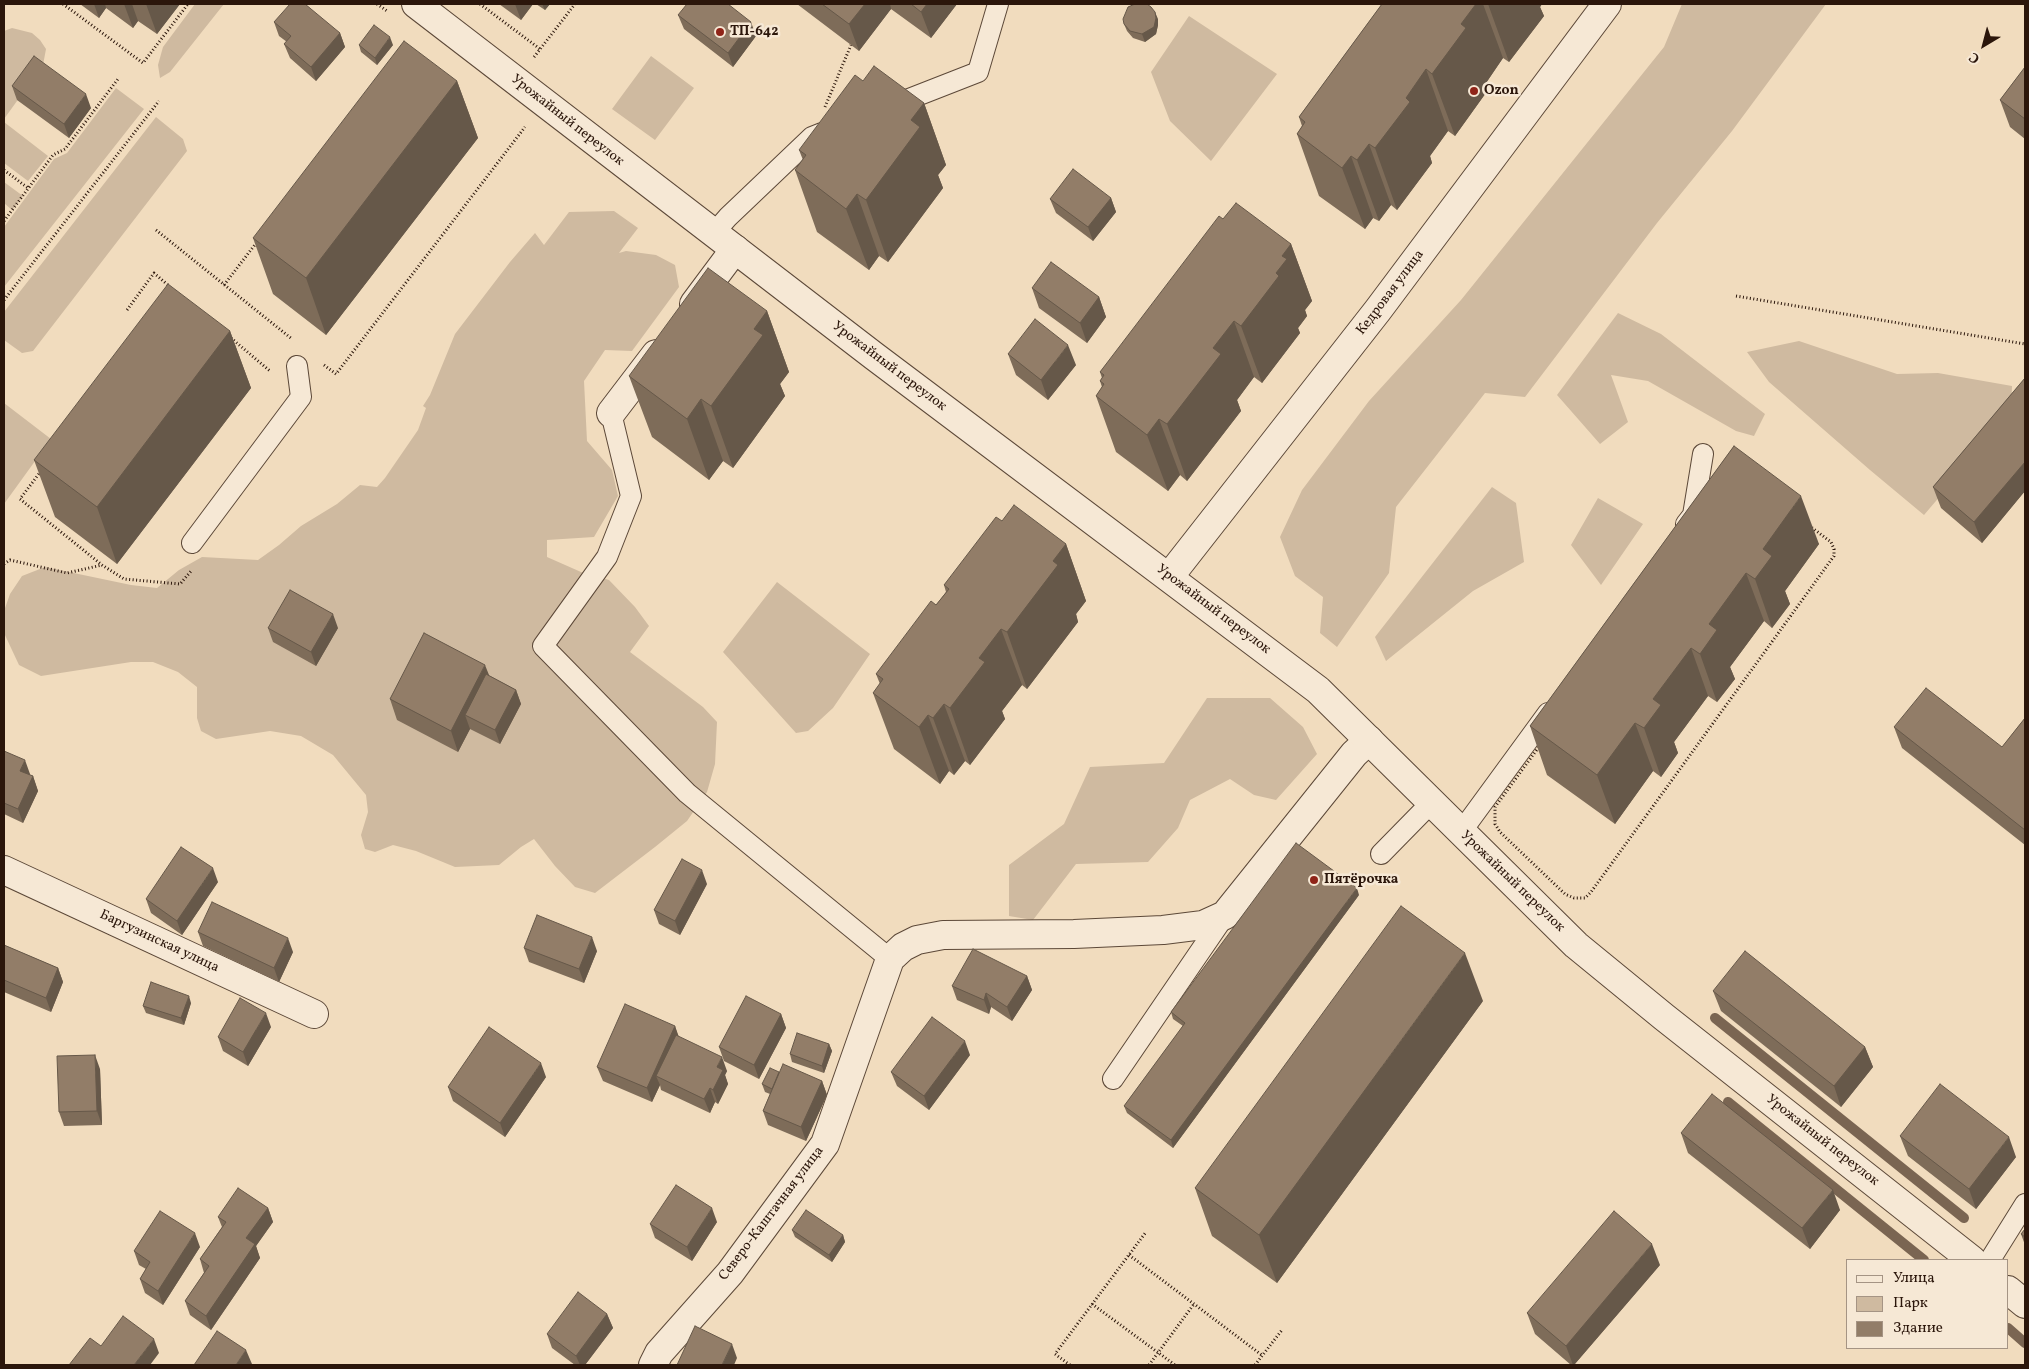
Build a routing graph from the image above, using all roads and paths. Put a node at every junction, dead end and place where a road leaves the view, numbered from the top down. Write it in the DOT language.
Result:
graph roads {
  1 [pos="63,4"];
  2 [pos="188,4"];
  3 [pos="416,4"];
  4 [pos="480,4"];
  5 [pos="574,4"];
  6 [pos="998,4"];
  7 [pos="1607,4"];
  8 [pos="851,45"];
  9 [pos="540,49"];
  10 [pos="528,64"];
  11 [pos="118,79"];
  12 [pos="159,101"];
  13 [pos="877,112"];
  14 [pos="530,121"];
  15 [pos="840,126"];
  16 [pos="812,137"];
  17 [pos="4,170"];
  18 [pos="28,188"];
  19 [pos="4,221"];
  20 [pos="156,230"];
  21 [pos="714,233"];
  22 [pos="260,238"];
  23 [pos="735,250"];
  24 [pos="224,285"];
  25 [pos="175,292"];
  26 [pos="1736,296"];
  27 [pos="4,300"];
  28 [pos="127,310"];
  29 [pos="227,335"];
  30 [pos="299,344"];
  31 [pos="2025,344"];
  32 [pos="321,362"];
  33 [pos="297,366"];
  34 [pos="301,398"];
  35 [pos="611,413"];
  36 [pos="1703,454"];
  37 [pos="44,467"];
  38 [pos="1675,538"];
  39 [pos="1831,542"];
  40 [pos="192,543"];
  41 [pos="4,564"];
  42 [pos="102,565"];
  43 [pos="1169,577"];
  44 [pos="1560,697"];
  45 [pos="1369,740"];
  46 [pos="1432,802"];
  47 [pos="1462,832"];
  48 [pos="1381,854"];
  49 [pos="4,870"];
  50 [pos="1225,915"];
  51 [pos="890,959"];
  52 [pos="314,1014"];
  53 [pos="1113,1079"];
  54 [pos="2025,1204"];
  55 [pos="1146,1232"];
  56 [pos="1128,1255"];
  57 [pos="1971,1259"];
  58 [pos="1991,1259"];
  59 [pos="2009,1291"];
  60 [pos="1092,1304"];
  61 [pos="1194,1304"];
  62 [pos="2025,1304"];
  63 [pos="1282,1330"];
  64 [pos="1158,1353"];
  65 [pos="1263,1356"];
  66 [pos="653,1365"];
  67 [pos="1070,1365"];
  68 [pos="1148,1365"];
  69 [pos="1175,1365"];
  70 [pos="1255,1365"];
  1 -- 2 [label="path"];
  3 -- 21 [label="street, Урожайный переулок"];
  4 -- 9 [label="path"];
  5 -- 9 [label="path"];
  6 -- 13 [label="lane"];
  7 -- 43 [label="street, Кедровая улица"];
  8 -- 16 [label="path"];
  9 -- 10 [label="path"];
  11 -- 18 [label="path"];
  12 -- 27 [label="path"];
  14 -- 32 [label="path"];
  15 -- 16 [label="lane"];
  16 -- 21 [label="lane"];
  17 -- 18 [label="path"];
  18 -- 19 [label="path"];
  20 -- 24 [label="path"];
  21 -- 23 [label="street, Урожайный переулок"];
  22 -- 24 [label="path"];
  23 -- 35 [label="street"];
  23 -- 43 [label="street, Урожайный переулок"];
  24 -- 30 [label="path"];
  25 -- 28 [label="path"];
  26 -- 31 [label="path"];
  29 -- 34 [label="path"];
  33 -- 34 [label="lane"];
  34 -- 40 [label="lane"];
  35 -- 51 [label="lane"];
  36 -- 38 [label="lane"];
  37 -- 42 [label="path"];
  39 -- 39 [label="path"];
  40 -- 42 [label="path"];
  41 -- 42 [label="path"];
  43 -- 45 [label="street, Урожайный переулок"];
  44 -- 47 [label="lane"];
  45 -- 46 [label="street, Урожайный переулок"];
  45 -- 50 [label="street"];
  46 -- 47 [label="street, Урожайный переулок"];
  46 -- 48 [label="lane"];
  47 -- 57 [label="street, Урожайный переулок"];
  49 -- 52 [label="street, Баргузинская улица"];
  50 -- 51 [label="street"];
  50 -- 53 [label="lane"];
  51 -- 66 [label="street, Северо-Каштачная улица"];
  54 -- 58 [label="lane"];
  55 -- 56 [label="path"];
  56 -- 60 [label="path"];
  56 -- 61 [label="path"];
  59 -- 62 [label="street"];
  60 -- 64 [label="path"];
  60 -- 67 [label="path"];
  61 -- 64 [label="path"];
  61 -- 65 [label="path"];
  63 -- 65 [label="path"];
  64 -- 68 [label="path"];
  64 -- 69 [label="path"];
  65 -- 70 [label="path"];
}
